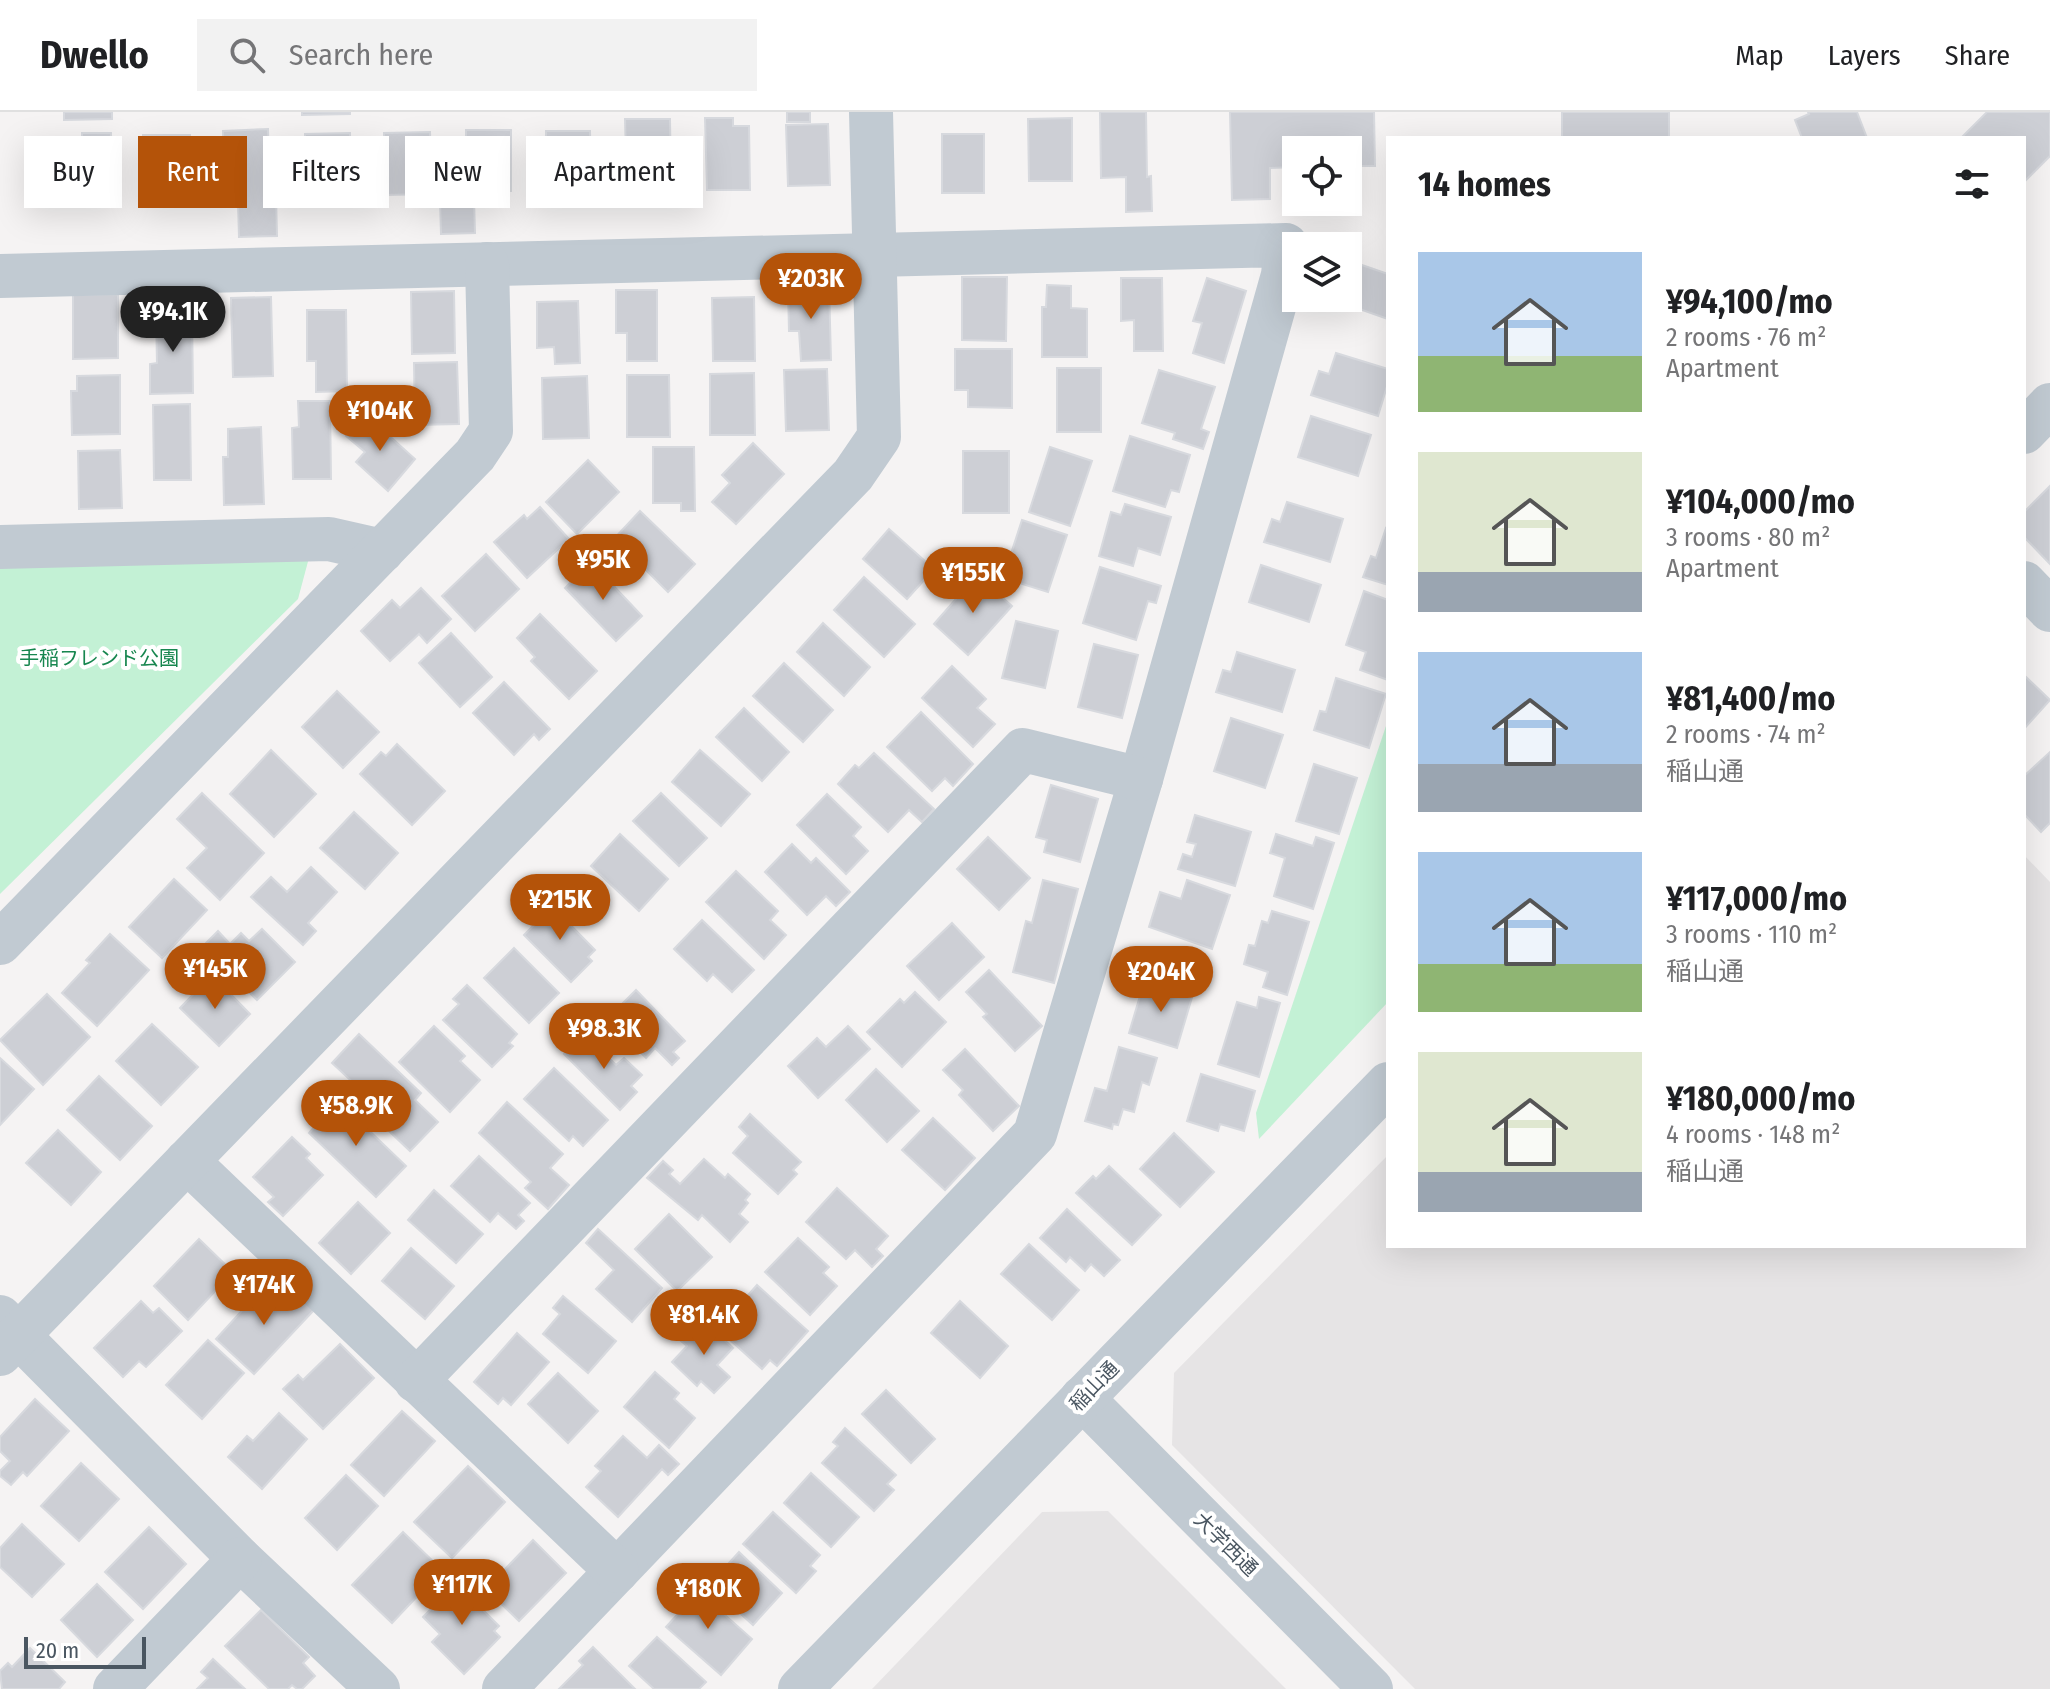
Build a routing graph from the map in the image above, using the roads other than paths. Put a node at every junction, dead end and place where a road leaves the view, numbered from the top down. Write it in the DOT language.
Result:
graph roads {
  1 [pos="871,112"];
  2 [pos="874,255"];
  3 [pos="487,264"];
  4 [pos="0,276"];
  5 [pos="2050,405"];
  6 [pos="2026,430"];
  7 [pos="0,547"];
  8 [pos="382,551"];
  9 [pos="2026,585"];
  10 [pos="2050,610"];
  11 [pos="1141,779"];
  12 [pos="0,943"];
  13 [pos="1386,1086"];
  14 [pos="187,1161"];
  15 [pos="6,1336"];
  16 [pos="416,1381"];
  17 [pos="1082,1398"];
  18 [pos="240,1559"];
  19 [pos="617,1571"];
  20 [pos="115,1689"];
  21 [pos="378,1689"];
  22 [pos="504,1689"];
  23 [pos="800,1689"];
  24 [pos="1371,1689"];
  1 -- 2 [label="street"];
  2 -- 3 [label="street"];
  2 -- 11 [label="street"];
  2 -- 14 [label="street"];
  3 -- 4 [label="street"];
  3 -- 8 [label="street"];
  5 -- 6 [label="street"];
  7 -- 8 [label="street"];
  8 -- 12 [label="street"];
  9 -- 10 [label="street"];
  11 -- 16 [label="street"];
  11 -- 19 [label="street"];
  13 -- 17 [label="street, 稲山通"];
  14 -- 15 [label="street"];
  14 -- 16 [label="street"];
  15 -- 18 [label="street"];
  16 -- 19 [label="street"];
  17 -- 23 [label="street, 稲山通"];
  17 -- 24 [label="street, 大学西通"];
  18 -- 20 [label="street"];
  18 -- 21 [label="street"];
  19 -- 22 [label="street"];
}
